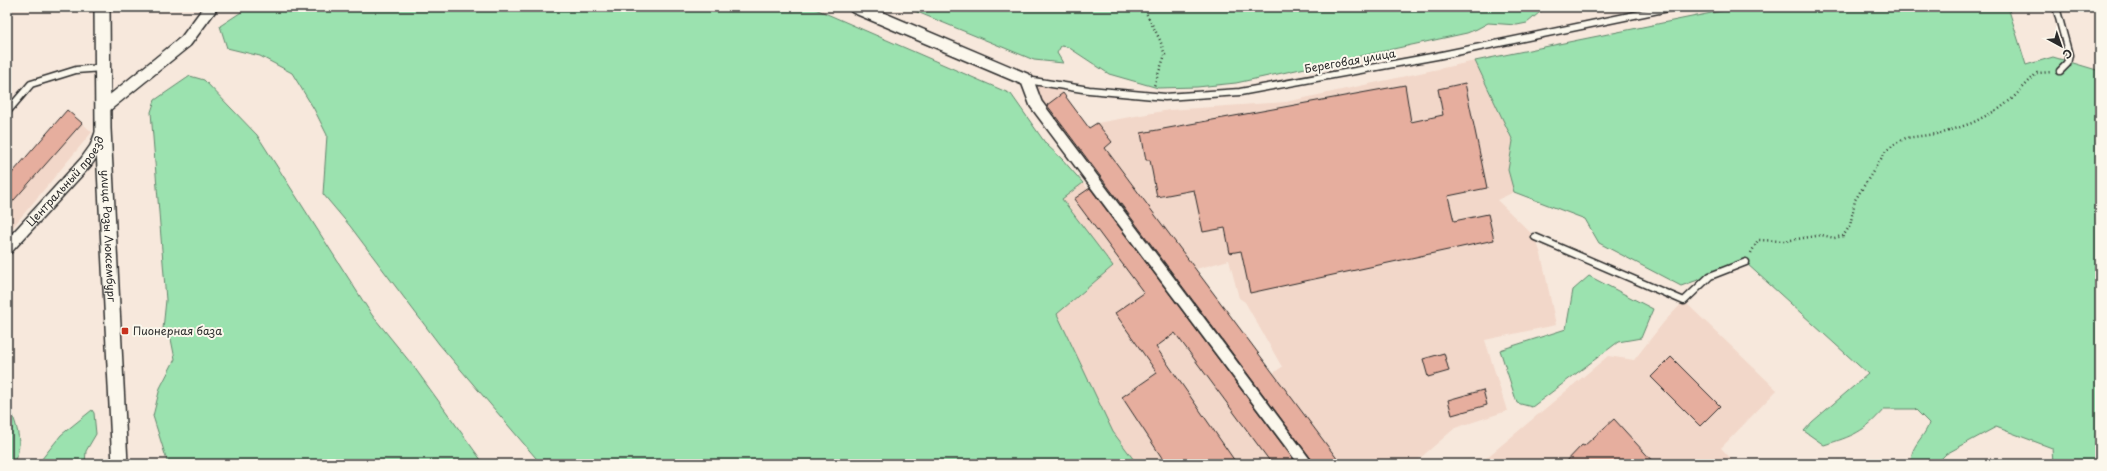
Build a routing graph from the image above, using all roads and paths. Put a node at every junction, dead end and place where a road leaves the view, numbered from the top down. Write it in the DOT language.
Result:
graph roads {
  1 [pos="102,7"];
  2 [pos="211,7"];
  3 [pos="855,7"];
  4 [pos="1143,7"];
  5 [pos="1673,7"];
  6 [pos="2056,7"];
  7 [pos="102,68"];
  8 [pos="2060,71"];
  9 [pos="1027,80"];
  10 [pos="1145,95"];
  11 [pos="103,108"];
  12 [pos="7,112"];
  13 [pos="103,129"];
  14 [pos="1535,237"];
  15 [pos="7,248"];
  16 [pos="1746,262"];
  17 [pos="120,464"];
  18 [pos="1306,464"];
  1 -- 7 [label="street, улица Розы Люксембург"];
  2 -- 11 [label="street"];
  3 -- 9 [label="street"];
  4 -- 10 [label="path"];
  5 -- 10 [label="lane, Береговая улица"];
  6 -- 8 [label="lane"];
  7 -- 11 [label="street, улица Розы Люксембург"];
  7 -- 12 [label="lane"];
  8 -- 16 [label="path"];
  9 -- 10 [label="lane, Береговая улица"];
  9 -- 18 [label="street"];
  11 -- 13 [label="street, улица Розы Люксембург"];
  13 -- 15 [label="street, Центральный проезд"];
  13 -- 17 [label="street, улица Розы Люксембург"];
  14 -- 16 [label="lane"];
}
